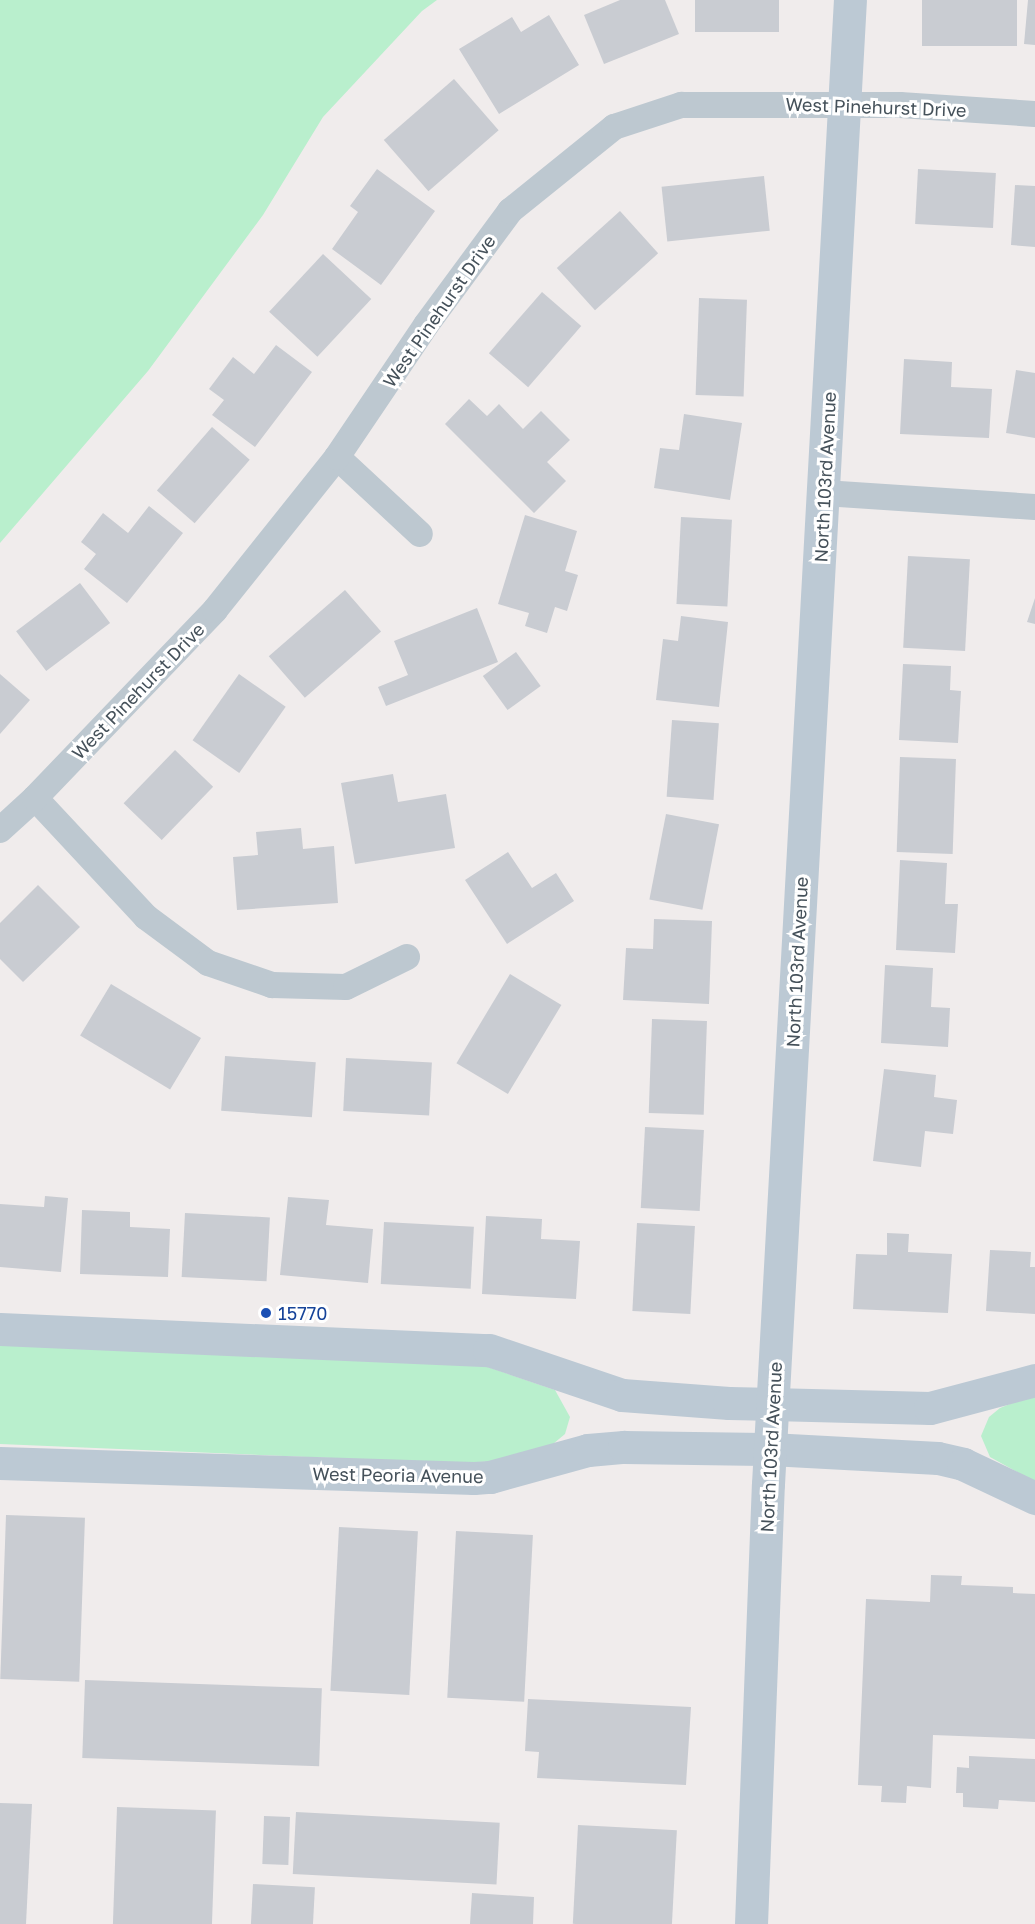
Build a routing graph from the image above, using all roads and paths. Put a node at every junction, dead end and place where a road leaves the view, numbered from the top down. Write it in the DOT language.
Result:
graph roads {
  1 [pos="850,0"];
  2 [pos="846,105"];
  3 [pos="1035,114"];
  4 [pos="337,457"];
  5 [pos="824,493"];
  6 [pos="1035,507"];
  7 [pos="420,534"];
  8 [pos="35,798"];
  9 [pos="0,830"];
  10 [pos="407,957"];
  11 [pos="0,1329"];
  12 [pos="1035,1380"];
  13 [pos="773,1404"];
  14 [pos="770,1449"];
  15 [pos="0,1463"];
  16 [pos="1035,1498"];
  17 [pos="751,1924"];
  1 -- 2 [label="street, North 103rd Avenue"];
  2 -- 3 [label="street, West Pinehurst Drive"];
  2 -- 4 [label="street, West Pinehurst Drive"];
  2 -- 5 [label="street, North 103rd Avenue"];
  4 -- 7 [label="street"];
  4 -- 8 [label="street, West Pinehurst Drive"];
  5 -- 6 [label="street"];
  5 -- 13 [label="street, North 103rd Avenue"];
  8 -- 9 [label="street, West Pinehurst Drive"];
  8 -- 10 [label="street"];
  11 -- 13 [label="street"];
  12 -- 13 [label="street"];
  13 -- 14 [label="street, North 103rd Avenue"];
  14 -- 15 [label="street, West Peoria Avenue"];
  14 -- 16 [label="street, West Peoria Avenue"];
  14 -- 17 [label="street, North 103rd Avenue"];
}
